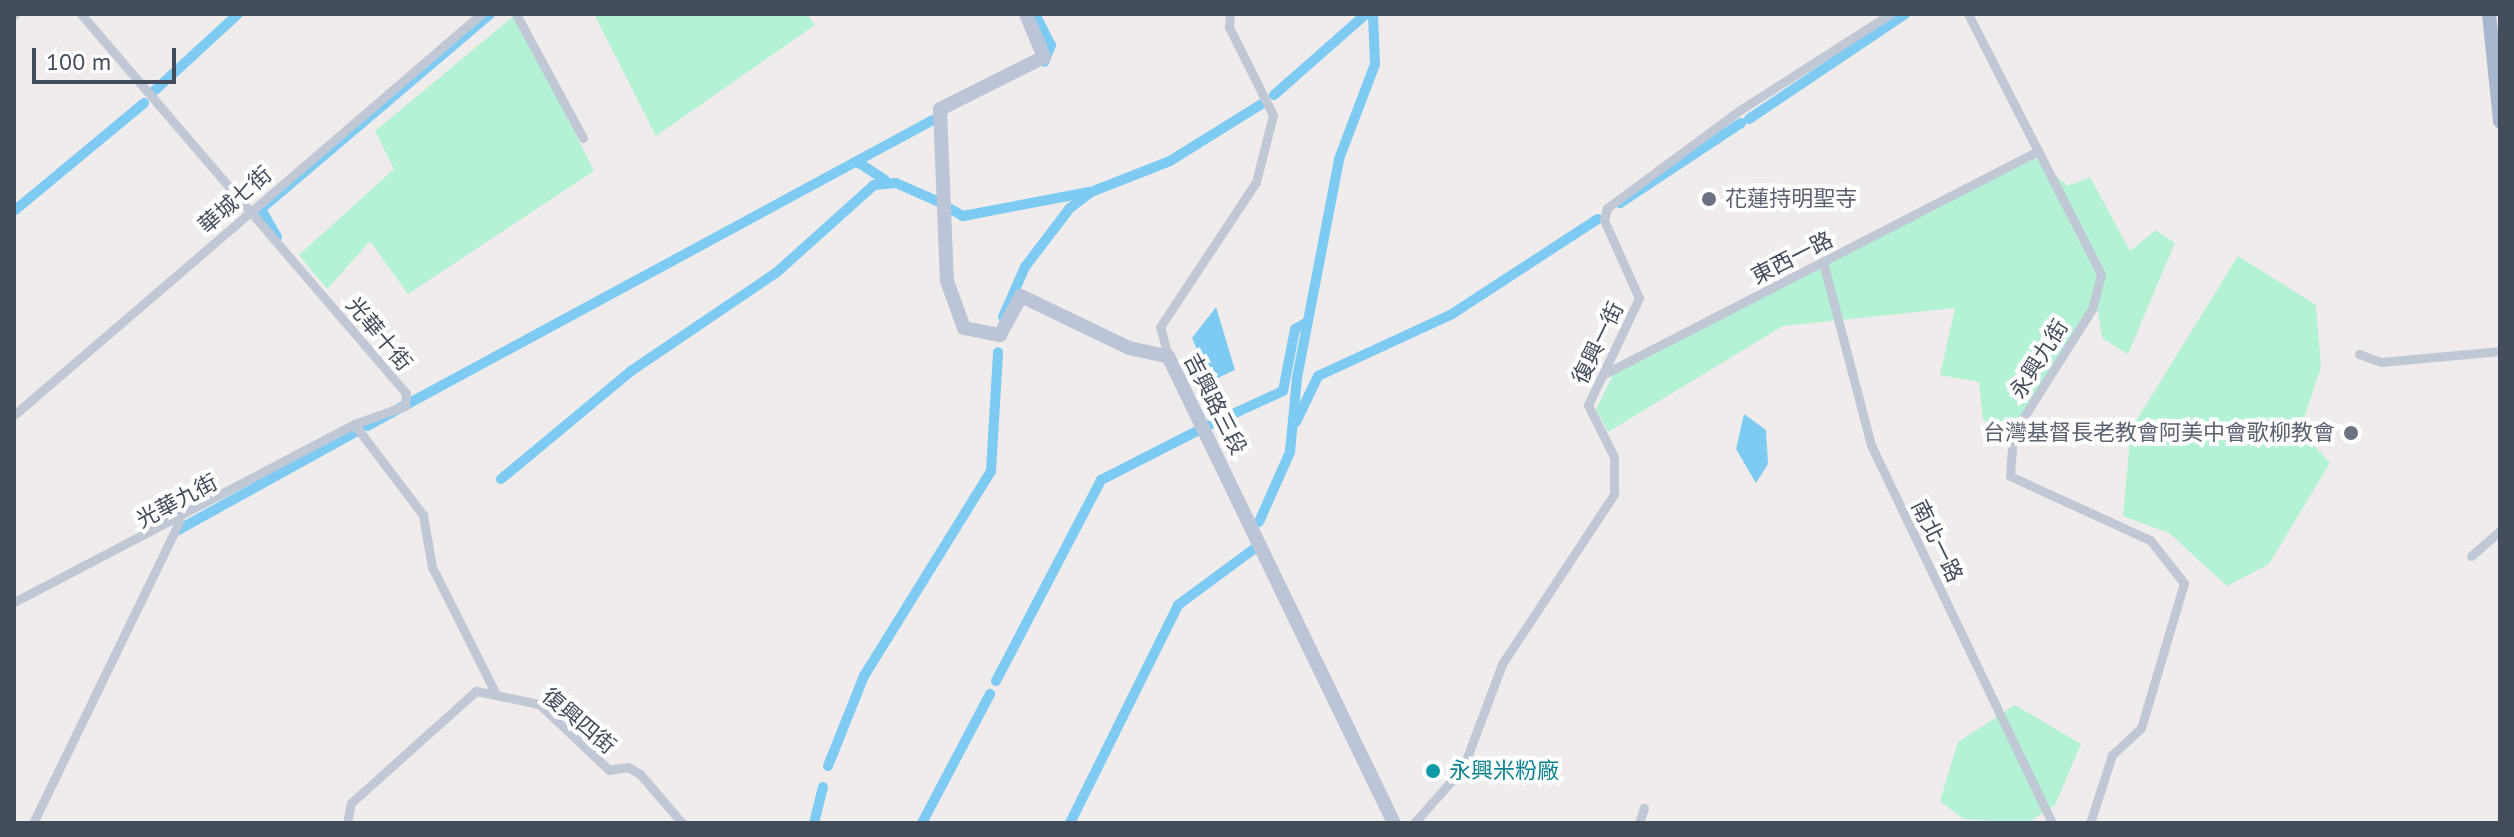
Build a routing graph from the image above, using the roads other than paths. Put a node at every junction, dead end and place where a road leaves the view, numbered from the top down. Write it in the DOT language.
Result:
graph roads {
  1 [pos="81,14"];
  2 [pos="481,14"];
  3 [pos="516,14"];
  4 [pos="1026,14"];
  5 [pos="1230,14"];
  6 [pos="1890,14"];
  7 [pos="1968,14"];
  8 [pos="2489,14"];
  9 [pos="2500,121"];
  10 [pos="583,138"];
  11 [pos="2038,151"];
  12 [pos="250,210"];
  13 [pos="1823,262"];
  14 [pos="2500,351"];
  15 [pos="2359,354"];
  16 [pos="1168,356"];
  17 [pos="1605,374"];
  18 [pos="14,415"];
  19 [pos="354,424"];
  20 [pos="179,522"];
  21 [pos="2500,531"];
  22 [pos="2471,556"];
  23 [pos="14,602"];
  24 [pos="495,692"];
  25 [pos="1644,808"];
  26 [pos="33,823"];
  27 [pos="347,823"];
  28 [pos="682,823"];
  29 [pos="1394,823"];
  30 [pos="1414,823"];
  31 [pos="1639,823"];
  32 [pos="2052,823"];
  33 [pos="2090,823"];
  1 -- 12 [label="street, 光華十街"];
  2 -- 12 [label="street, 華城七街"];
  3 -- 10 [label="street"];
  4 -- 16 [label="street, 吉興路三段"];
  5 -- 16 [label="street"];
  6 -- 17 [label="street, 復興一街"];
  7 -- 11 [label="street, 永興九街"];
  8 -- 9 [label="main road"];
  11 -- 13 [label="street, 東西一路"];
  11 -- 33 [label="street, 永興九街"];
  12 -- 18 [label="street, 華城七街"];
  12 -- 19 [label="street, 光華十街"];
  13 -- 17 [label="street, 東西一路"];
  13 -- 32 [label="street, 南北一路"];
  14 -- 15 [label="street"];
  16 -- 29 [label="street, 吉興路三段"];
  17 -- 30 [label="street, 復興一街"];
  19 -- 20 [label="street, 光華九街"];
  19 -- 24 [label="street"];
  20 -- 23 [label="street, 光華九街"];
  20 -- 26 [label="street"];
  21 -- 22 [label="street"];
  24 -- 27 [label="street, 復興四街"];
  24 -- 28 [label="street, 復興四街"];
  25 -- 31 [label="street"];
}
